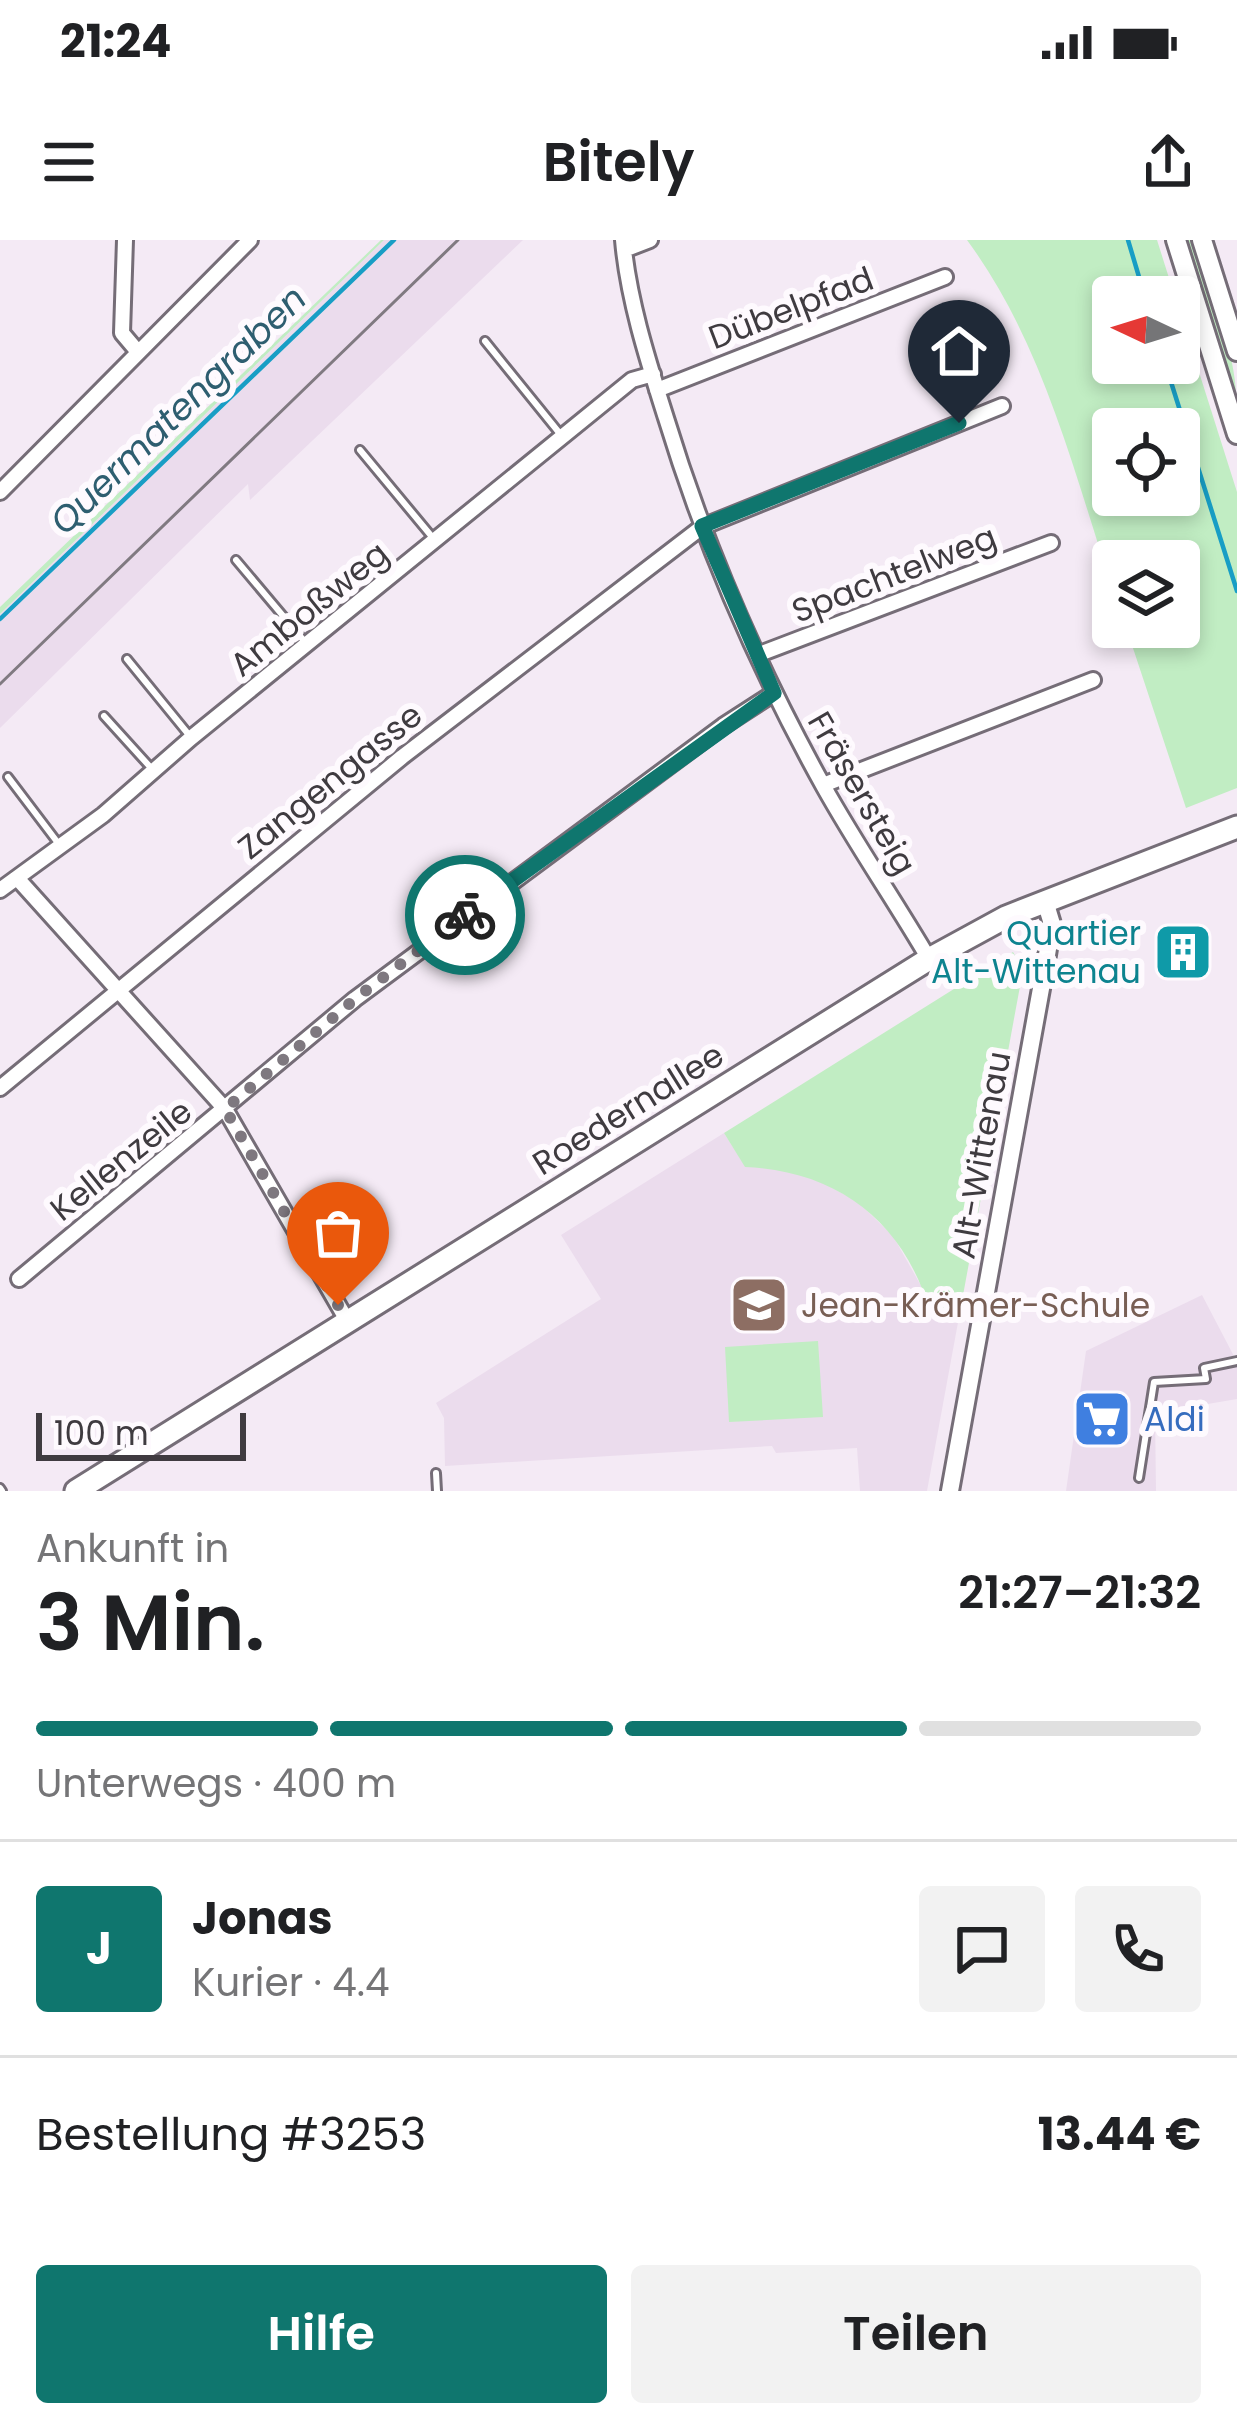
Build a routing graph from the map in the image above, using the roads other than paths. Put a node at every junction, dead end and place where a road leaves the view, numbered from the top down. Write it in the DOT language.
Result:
graph roads {
  1 [pos="125,240"];
  2 [pos="250,240"];
  3 [pos="650,240"];
  4 [pos="1176,240"];
  5 [pos="1202,240"];
  6 [pos="624,245"];
  7 [pos="945,277"];
  8 [pos="485,341"];
  9 [pos="1237,350"];
  10 [pos="139,352"];
  11 [pos="653,374"];
  12 [pos="657,390"];
  13 [pos="1002,406"];
  14 [pos="1237,434"];
  15 [pos="563,438"];
  16 [pos="360,450"];
  17 [pos="0,493"];
  18 [pos="702,526"];
  19 [pos="435,541"];
  20 [pos="1051,543"];
  21 [pos="236,560"];
  22 [pos="308,645"];
  23 [pos="758,655"];
  24 [pos="127,659"];
  25 [pos="1093,680"];
  26 [pos="774,693"];
  27 [pos="104,716"];
  28 [pos="191,738"];
  29 [pos="155,772"];
  30 [pos="8,777"];
  31 [pos="823,785"];
  32 [pos="1237,827"];
  33 [pos="60,846"];
  34 [pos="17,878"];
  35 [pos="0,890"];
  36 [pos="1045,901"];
  37 [pos="929,959"];
  38 [pos="115,989"];
  39 [pos="0,1088"];
  40 [pos="225,1109"];
  41 [pos="19,1279"];
  42 [pos="348,1322"];
  43 [pos="1237,1360"];
  44 [pos="436,1473"];
  45 [pos="1139,1478"];
  46 [pos="76,1491"];
  47 [pos="437,1491"];
  48 [pos="950,1491"];
  1 -- 10 [label="street"];
  2 -- 10 [label="street"];
  3 -- 6 [label="street"];
  4 -- 14 [label="main road"];
  5 -- 9 [label="main road"];
  6 -- 11 [label="street, Fräsersteig"];
  7 -- 12 [label="street, Dübelpfad"];
  8 -- 15 [label="lane"];
  10 -- 17 [label="street"];
  11 -- 12 [label="street, Fräsersteig"];
  11 -- 15 [label="street, Amboßweg"];
  12 -- 18 [label="street, Fräsersteig"];
  13 -- 18 [label="street, Zangengasse"];
  15 -- 19 [label="street, Amboßweg"];
  16 -- 19 [label="lane"];
  18 -- 23 [label="street, Fräsersteig"];
  18 -- 38 [label="street, Zangengasse"];
  19 -- 22 [label="street, Amboßweg"];
  20 -- 23 [label="street, Spachtelweg"];
  21 -- 22 [label="lane"];
  22 -- 28 [label="street, Amboßweg"];
  23 -- 26 [label="street, Fräsersteig"];
  24 -- 28 [label="lane"];
  25 -- 31 [label="street"];
  26 -- 31 [label="street, Fräsersteig"];
  26 -- 40 [label="street, Kellenzeile"];
  27 -- 29 [label="lane"];
  28 -- 29 [label="street, Amboßweg"];
  29 -- 33 [label="street, Amboßweg"];
  30 -- 33 [label="lane"];
  31 -- 37 [label="street, Fräsersteig"];
  32 -- 36 [label="main road, Roedernallee"];
  33 -- 34 [label="street, Amboßweg"];
  34 -- 35 [label="street, Amboßweg"];
  34 -- 38 [label="street"];
  36 -- 37 [label="main road, Roedernallee"];
  36 -- 48 [label="street, Alt-Wittenau"];
  37 -- 42 [label="main road, Roedernallee"];
  38 -- 39 [label="street, Zangengasse"];
  38 -- 40 [label="street"];
  40 -- 41 [label="street, Kellenzeile"];
  40 -- 42 [label="street"];
  42 -- 46 [label="main road, Roedernallee"];
  43 -- 45 [label="lane"];
  44 -- 47 [label="lane"];
}
